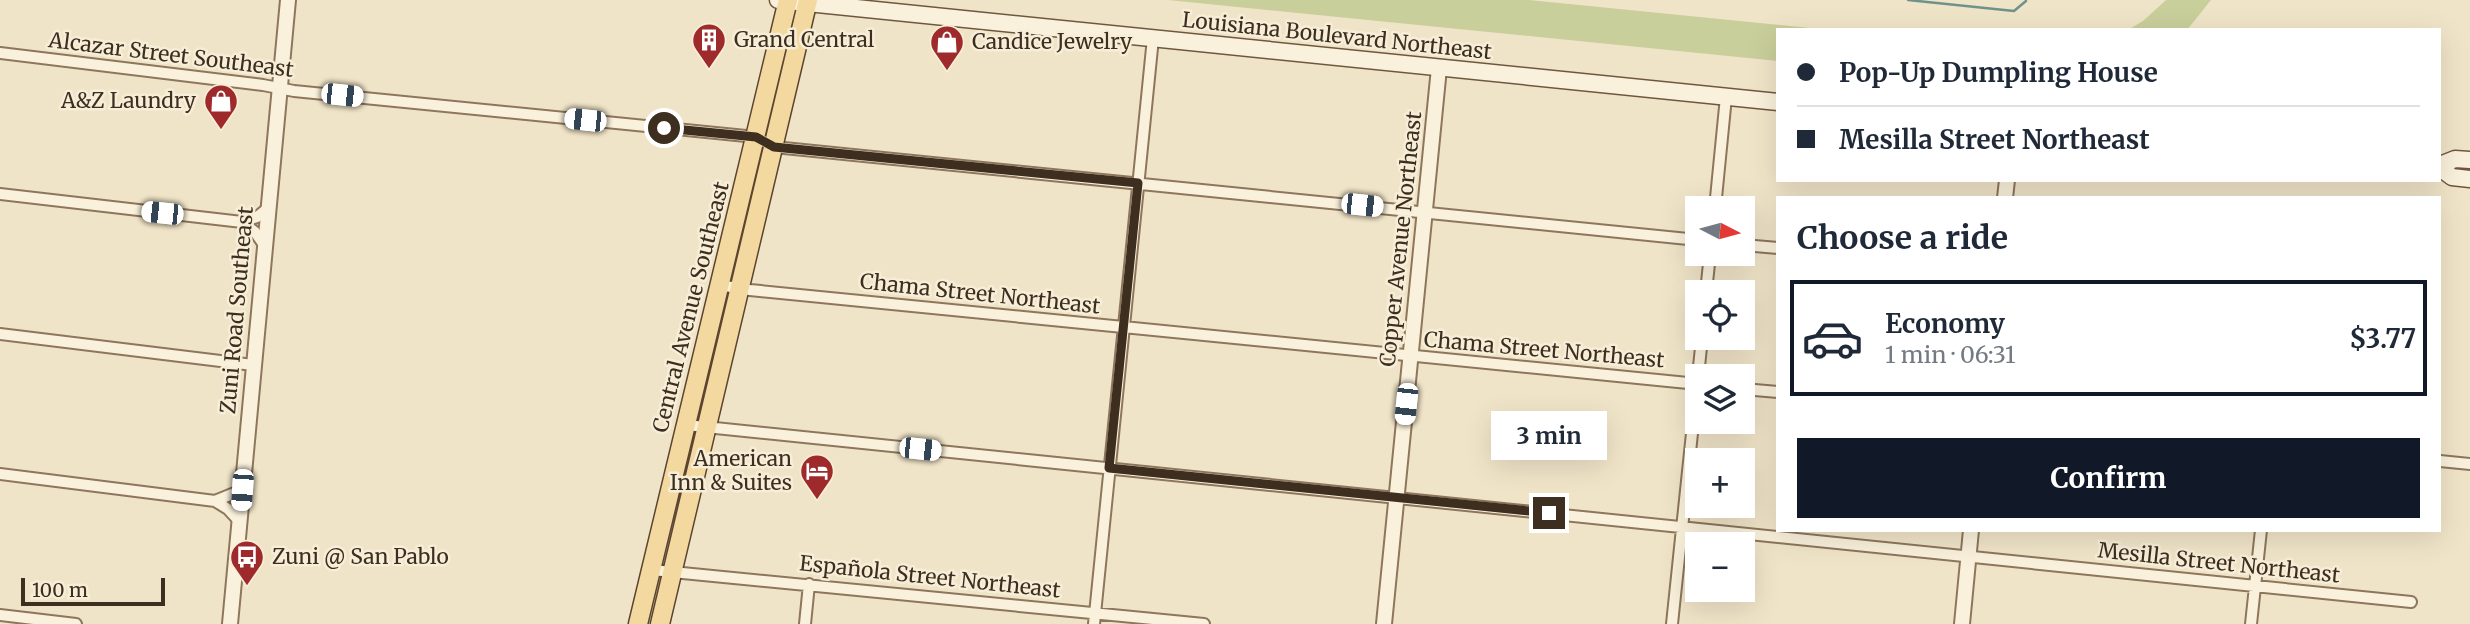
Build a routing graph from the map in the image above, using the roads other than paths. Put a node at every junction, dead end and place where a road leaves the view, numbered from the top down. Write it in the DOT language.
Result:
graph roads {
  1 [pos="288,0"];
  2 [pos="778,0"];
  3 [pos="788,0"];
  4 [pos="808,2"];
  5 [pos="903,6"];
  6 [pos="1153,38"];
  7 [pos="0,53"];
  8 [pos="1439,68"];
  9 [pos="279,88"];
  10 [pos="1726,97"];
  11 [pos="1776,102"];
  12 [pos="756,137"];
  13 [pos="774,147"];
  14 [pos="2470,160"];
  15 [pos="2441,166"];
  16 [pos="2441,167"];
  17 [pos="2470,179"];
  18 [pos="1138,183"];
  19 [pos="0,194"];
  20 [pos="1716,196"];
  21 [pos="267,209"];
  22 [pos="1425,212"];
  23 [pos="242,222"];
  24 [pos="1685,239"];
  25 [pos="264,245"];
  26 [pos="1755,245"];
  27 [pos="1776,248"];
  28 [pos="719,285"];
  29 [pos="740,289"];
  30 [pos="1123,328"];
  31 [pos="0,334"];
  32 [pos="1411,357"];
  33 [pos="253,365"];
  34 [pos="1685,383"];
  35 [pos="1755,390"];
  36 [pos="1776,392"];
  37 [pos="686,425"];
  38 [pos="706,427"];
  39 [pos="1692,434"];
  40 [pos="2441,461"];
  41 [pos="2470,464"];
  42 [pos="1109,468"];
  43 [pos="0,474"];
  44 [pos="242,490"];
  45 [pos="1395,498"];
  46 [pos="215,501"];
  47 [pos="240,523"];
  48 [pos="1682,528"];
  49 [pos="1972,532"];
  50 [pos="2261,532"];
  51 [pos="1969,557"];
  52 [pos="652,570"];
  53 [pos="673,571"];
  54 [pos="809,584"];
  55 [pos="2255,586"];
  56 [pos="2411,602"];
  57 [pos="0,615"];
  58 [pos="1094,619"];
  59 [pos="76,624"];
  60 [pos="230,624"];
  61 [pos="638,624"];
  62 [pos="660,624"];
  63 [pos="805,624"];
  64 [pos="1204,624"];
  65 [pos="1384,624"];
  66 [pos="1672,624"];
  67 [pos="1962,624"];
  68 [pos="2251,624"];
  1 -- 9 [label="street, Zuni Road Southeast"];
  2 -- 3 [label="main road, Louisiana Boulevard Northeast"];
  3 -- 4 [label="main road, Louisiana Boulevard Northeast"];
  3 -- 12 [label="main road, Central Avenue Southeast"];
  4 -- 5 [label="main road, Louisiana Boulevard Northeast"];
  4 -- 13 [label="main road"];
  5 -- 6 [label="main road, Louisiana Boulevard Northeast"];
  6 -- 8 [label="main road, Louisiana Boulevard Northeast"];
  6 -- 18 [label="street"];
  7 -- 9 [label="street, Alcazar Street Southeast"];
  8 -- 10 [label="main road, Louisiana Boulevard Northeast"];
  8 -- 22 [label="street, Copper Avenue Northeast"];
  9 -- 12 [label="street, Alcazar Street Southeast"];
  9 -- 21 [label="street, Zuni Road Southeast"];
  10 -- 11 [label="main road, Louisiana Boulevard Northeast"];
  10 -- 20 [label="street"];
  12 -- 13 [label="street"];
  12 -- 28 [label="main road, Central Avenue Southeast"];
  13 -- 18 [label="street"];
  13 -- 29 [label="main road"];
  14 -- 15 [label="main road"];
  16 -- 17 [label="main road"];
  18 -- 22 [label="street"];
  18 -- 30 [label="street"];
  19 -- 23 [label="street"];
  21 -- 23 [label="street"];
  21 -- 25 [label="street, Zuni Road Southeast"];
  22 -- 24 [label="street"];
  22 -- 32 [label="street, Copper Avenue Northeast"];
  23 -- 25 [label="street"];
  25 -- 33 [label="street, Zuni Road Southeast"];
  26 -- 27 [label="street"];
  28 -- 29 [label="street, Chama Street Northeast"];
  28 -- 37 [label="main road, Central Avenue Southeast"];
  29 -- 30 [label="street, Chama Street Northeast"];
  29 -- 38 [label="main road"];
  30 -- 32 [label="street, Chama Street Northeast"];
  30 -- 42 [label="street"];
  31 -- 33 [label="street"];
  32 -- 34 [label="street, Chama Street Northeast"];
  32 -- 45 [label="street, Copper Avenue Northeast"];
  33 -- 44 [label="street, Zuni Road Southeast"];
  35 -- 36 [label="street"];
  37 -- 38 [label="street, Mesilla Street Northeast"];
  37 -- 52 [label="main road, Central Avenue Southeast"];
  38 -- 42 [label="street, Mesilla Street Northeast"];
  38 -- 53 [label="main road"];
  39 -- 48 [label="street"];
  40 -- 41 [label="street"];
  42 -- 45 [label="street, Mesilla Street Northeast"];
  42 -- 58 [label="street"];
  43 -- 46 [label="street"];
  44 -- 46 [label="street"];
  44 -- 47 [label="street, Zuni Road Southeast"];
  45 -- 48 [label="street, Mesilla Street Northeast"];
  45 -- 65 [label="street, Copper Avenue Northeast"];
  46 -- 47 [label="street"];
  47 -- 60 [label="street, Zuni Road Southeast"];
  48 -- 51 [label="street, Mesilla Street Northeast"];
  48 -- 66 [label="street"];
  49 -- 51 [label="street"];
  50 -- 55 [label="street"];
  51 -- 55 [label="street, Mesilla Street Northeast"];
  51 -- 67 [label="street"];
  52 -- 53 [label="street, Española Street Northeast"];
  52 -- 61 [label="main road, Central Avenue Southeast"];
  53 -- 54 [label="street, Española Street Northeast"];
  53 -- 62 [label="main road"];
  54 -- 58 [label="street, Española Street Northeast"];
  54 -- 63 [label="street"];
  55 -- 56 [label="street, Mesilla Street Northeast"];
  55 -- 68 [label="street"];
  57 -- 59 [label="street"];
  58 -- 64 [label="street, Española Street Northeast"];
}
